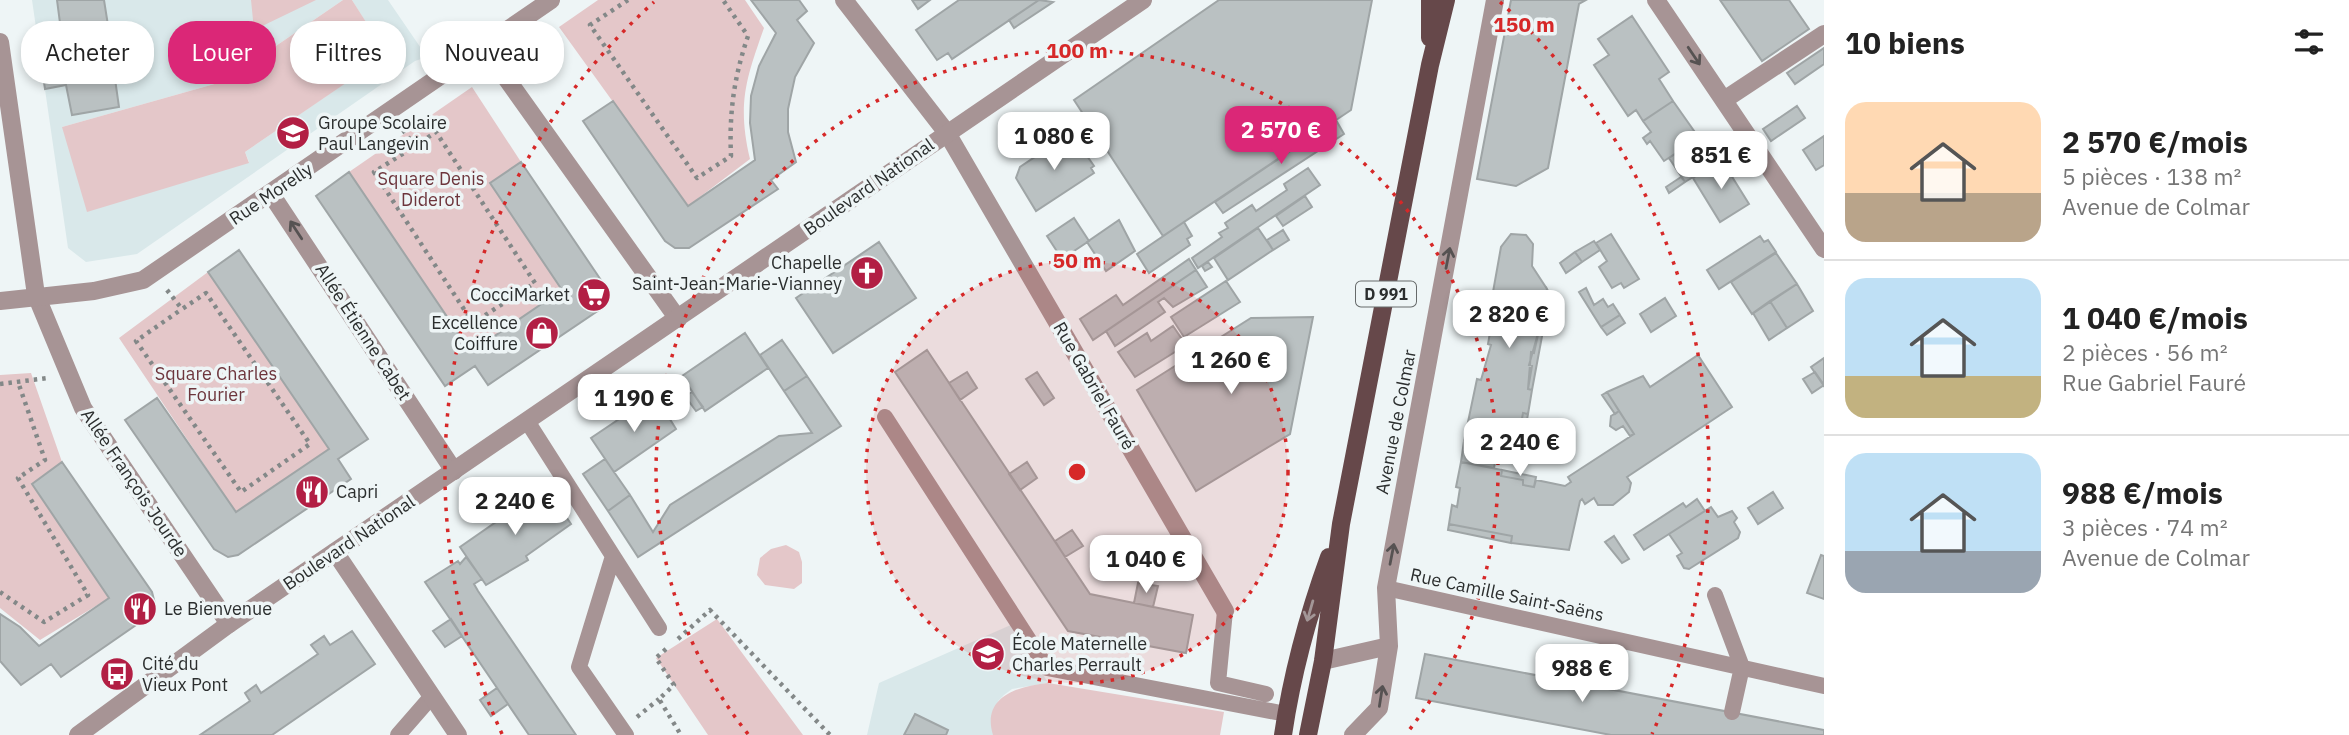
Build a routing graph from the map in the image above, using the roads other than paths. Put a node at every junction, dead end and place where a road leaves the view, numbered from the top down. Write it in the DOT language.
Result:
graph roads {
  1 [pos="551,0"];
  2 [pos="844,0"];
  3 [pos="1143,0"];
  4 [pos="1430,0"];
  5 [pos="1446,0"];
  6 [pos="1494,0"];
  7 [pos="1656,0"];
  8 [pos="521,21"];
  9 [pos="1824,34"];
  10 [pos="1,52"];
  11 [pos="1430,65"];
  12 [pos="430,84"];
  13 [pos="510,84"];
  14 [pos="1724,100"];
  15 [pos="947,133"];
  16 [pos="271,194"];
  17 [pos="1824,249"];
  18 [pos="36,295"];
  19 [pos="0,301"];
  20 [pos="678,319"];
  21 [pos="885,417"];
  22 [pos="527,421"];
  23 [pos="454,471"];
  24 [pos="1341,524"];
  25 [pos="335,552"];
  26 [pos="613,556"];
  27 [pos="1386,588"];
  28 [pos="1715,595"];
  29 [pos="1224,611"];
  30 [pos="229,624"];
  31 [pos="659,628"];
  32 [pos="1389,646"];
  33 [pos="1323,661"];
  34 [pos="1742,667"];
  35 [pos="1824,686"];
  36 [pos="1266,694"];
  37 [pos="432,696"];
  38 [pos="1732,712"];
  39 [pos="1286,714"];
  40 [pos="78,735"];
  41 [pos="398,735"];
  42 [pos="458,735"];
  43 [pos="626,735"];
  44 [pos="1283,735"];
  45 [pos="1308,735"];
  46 [pos="1353,735"];
  1 -- 8 [label="street, Rue Morelly"];
  2 -- 15 [label="street, Rue Gabriel Fauré"];
  3 -- 15 [label="street, Boulevard National"];
  4 -- 11 [label="main road, Avenue de Colmar / D 991"];
  5 -- 11 [label="main road, Avenue de Colmar / D 991"];
  27 -- 6 [label="street, Avenue de Colmar, one-way"];
  7 -- 14 [label="street, one-way"];
  9 -- 14 [label="street"];
  10 -- 18 [label="street, Allée François Jourde"];
  11 -- 24 [label="main road, Avenue de Colmar / D 991"];
  12 -- 16 [label="street, Rue Morelly"];
  13 -- 20 [label="street"];
  14 -- 17 [label="street"];
  15 -- 20 [label="street, Boulevard National"];
  15 -- 29 [label="street, Rue Gabriel Fauré"];
  16 -- 18 [label="street, Rue Morelly"];
  23 -- 16 [label="street, Allée Étienne Cabet, one-way"];
  18 -- 19 [label="street, Rue Morelly"];
  18 -- 30 [label="street, Allée François Jourde"];
  20 -- 22 [label="street, Boulevard National"];
  21 -- 39 [label="lane"];
  22 -- 23 [label="street, Boulevard National"];
  22 -- 26 [label="lane"];
  23 -- 25 [label="street, Boulevard National"];
  24 -- 33 [label="main road, Avenue de Colmar / D 991"];
  24 -- 39 [label="main road, Avenue de Colmar / D 991, one-way"];
  25 -- 30 [label="street, Boulevard National"];
  25 -- 37 [label="street"];
  26 -- 31 [label="lane"];
  26 -- 43 [label="lane"];
  27 -- 32 [label="street, Avenue de Colmar"];
  27 -- 34 [label="lane, Rue Camille Saint-Saëns"];
  28 -- 34 [label="lane"];
  29 -- 36 [label="lane"];
  30 -- 40 [label="street, Boulevard National"];
  32 -- 33 [label="street"];
  46 -- 32 [label="street, Avenue de Colmar, one-way"];
  33 -- 45 [label="main road, Avenue de Colmar / D 991"];
  34 -- 35 [label="lane, Rue Camille Saint-Saëns"];
  34 -- 38 [label="lane"];
  37 -- 41 [label="lane"];
  37 -- 42 [label="street"];
  39 -- 44 [label="main road, Avenue de Colmar / D 991"];
}
